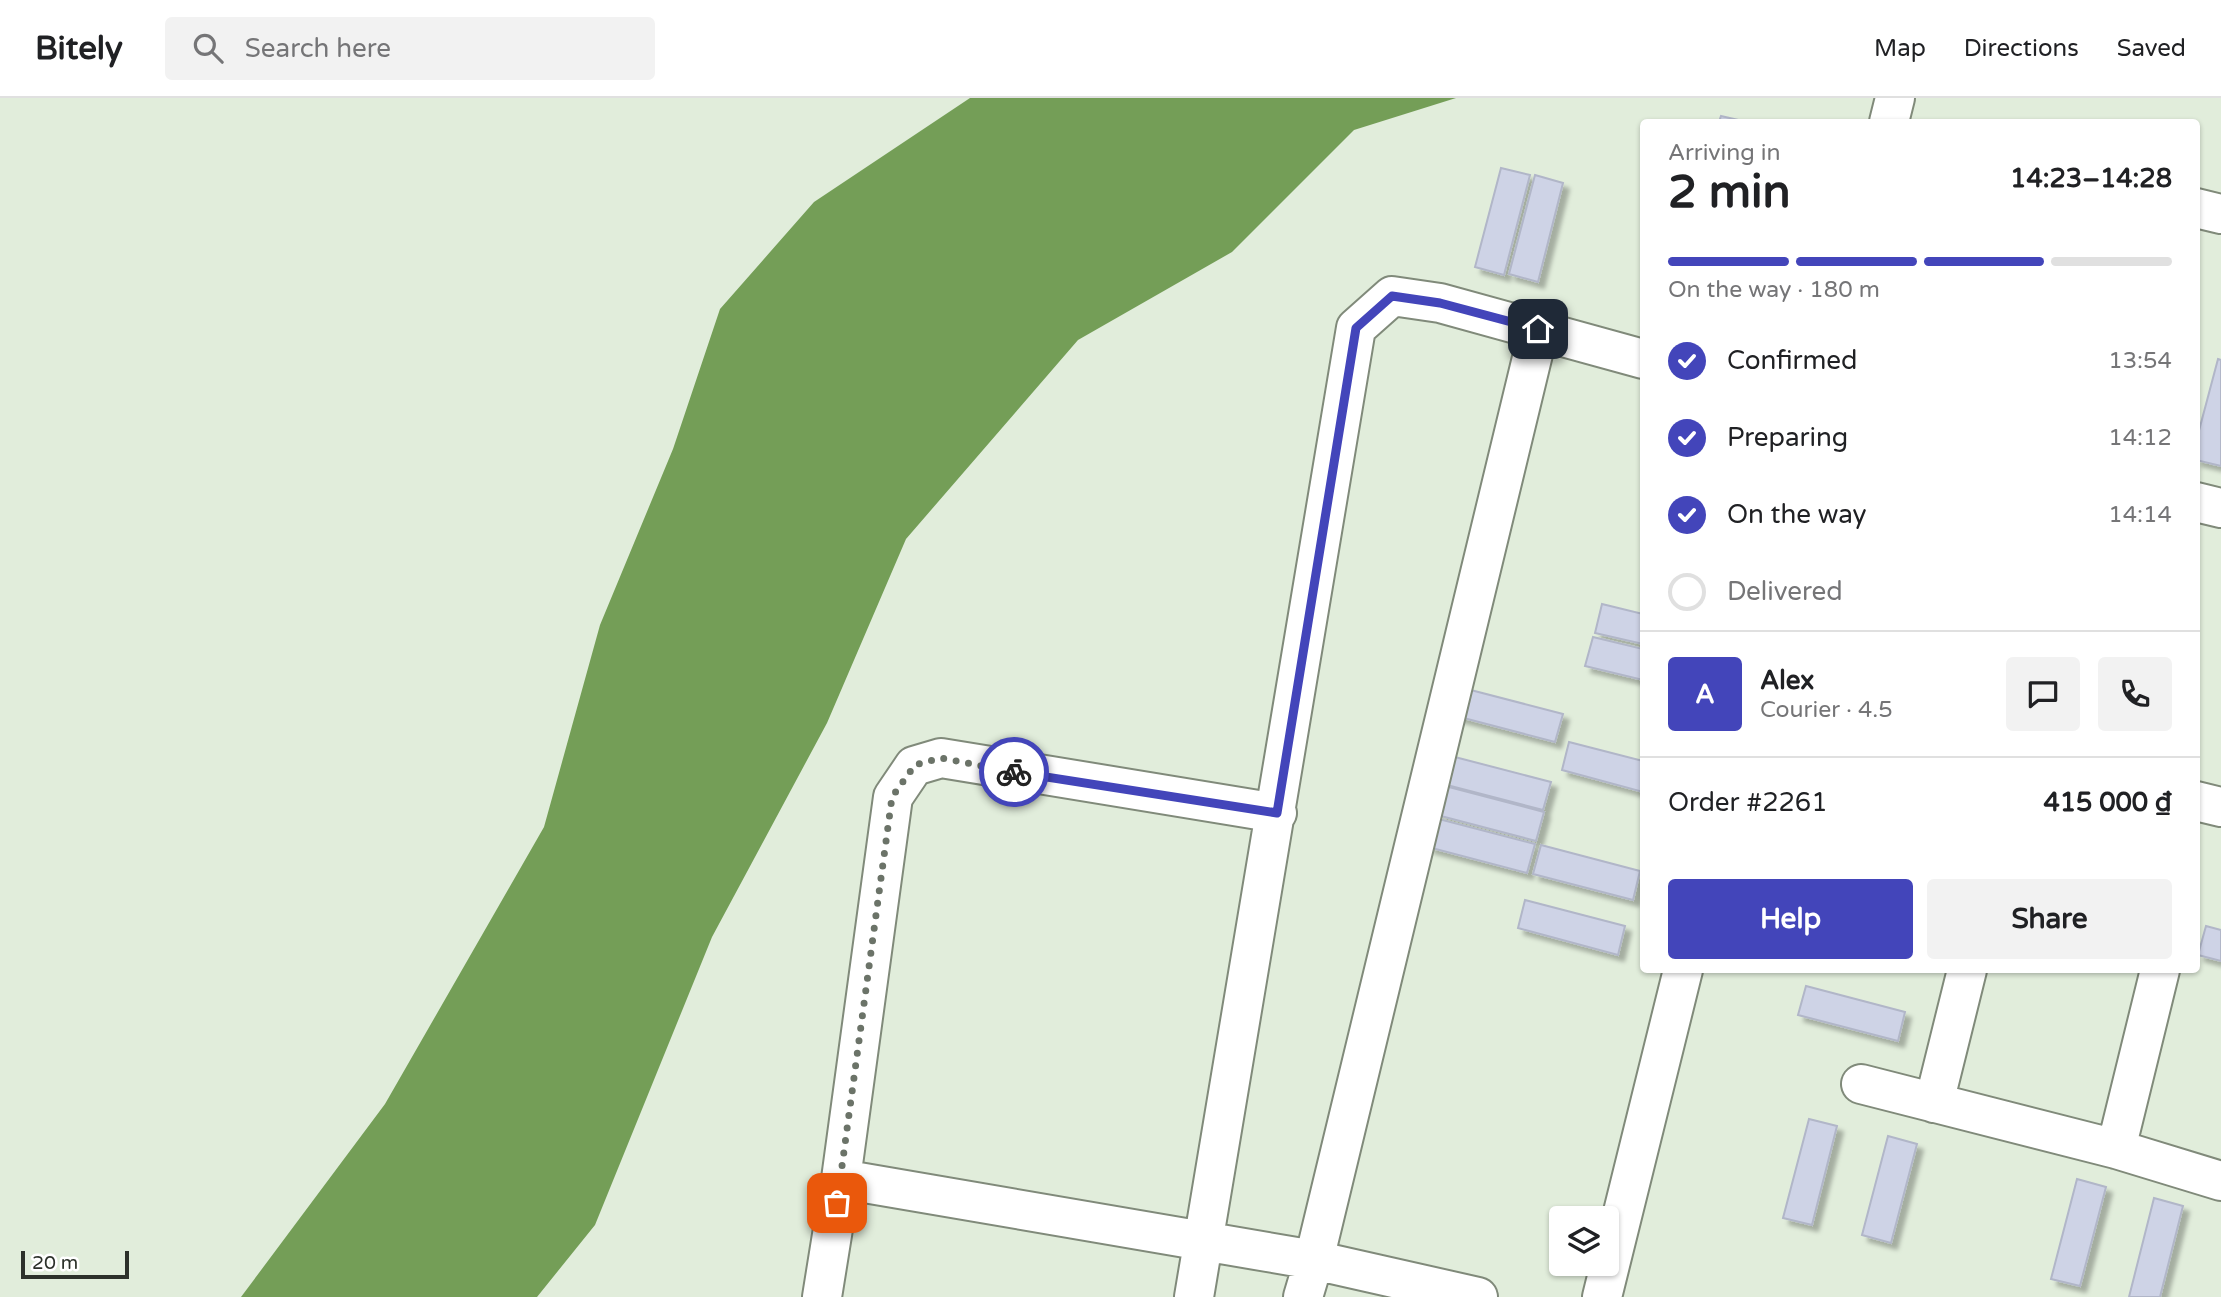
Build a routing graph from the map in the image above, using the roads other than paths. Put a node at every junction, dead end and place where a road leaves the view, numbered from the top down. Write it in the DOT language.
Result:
graph roads {
  1 [pos="1895,98"];
  2 [pos="1890,119"];
  3 [pos="2200,209"];
  4 [pos="2221,214"];
  5 [pos="1538,329"];
  6 [pos="1640,358"];
  7 [pos="2200,503"];
  8 [pos="2221,508"];
  9 [pos="1277,813"];
  10 [pos="1683,973"];
  11 [pos="1966,973"];
  12 [pos="2159,973"];
  13 [pos="1861,1084"];
  14 [pos="1934,1103"];
  15 [pos="2116,1149"];
  16 [pos="841,1180"];
  17 [pos="2221,1181"];
  18 [pos="1203,1240"];
  19 [pos="1314,1260"];
  20 [pos="822,1297"];
  21 [pos="1195,1297"];
  22 [pos="1303,1297"];
  23 [pos="1478,1297"];
  24 [pos="1602,1297"];
  1 -- 2 [label="street"];
  3 -- 4 [label="street"];
  5 -- 6 [label="street"];
  5 -- 9 [label="street"];
  5 -- 19 [label="street"];
  7 -- 8 [label="street"];
  9 -- 16 [label="street"];
  9 -- 18 [label="street"];
  10 -- 24 [label="street"];
  11 -- 14 [label="street"];
  12 -- 15 [label="street"];
  13 -- 14 [label="street"];
  14 -- 15 [label="street"];
  15 -- 17 [label="street"];
  16 -- 18 [label="street"];
  16 -- 20 [label="street"];
  18 -- 19 [label="street"];
  18 -- 21 [label="street"];
  19 -- 22 [label="street"];
  19 -- 23 [label="street"];
}
